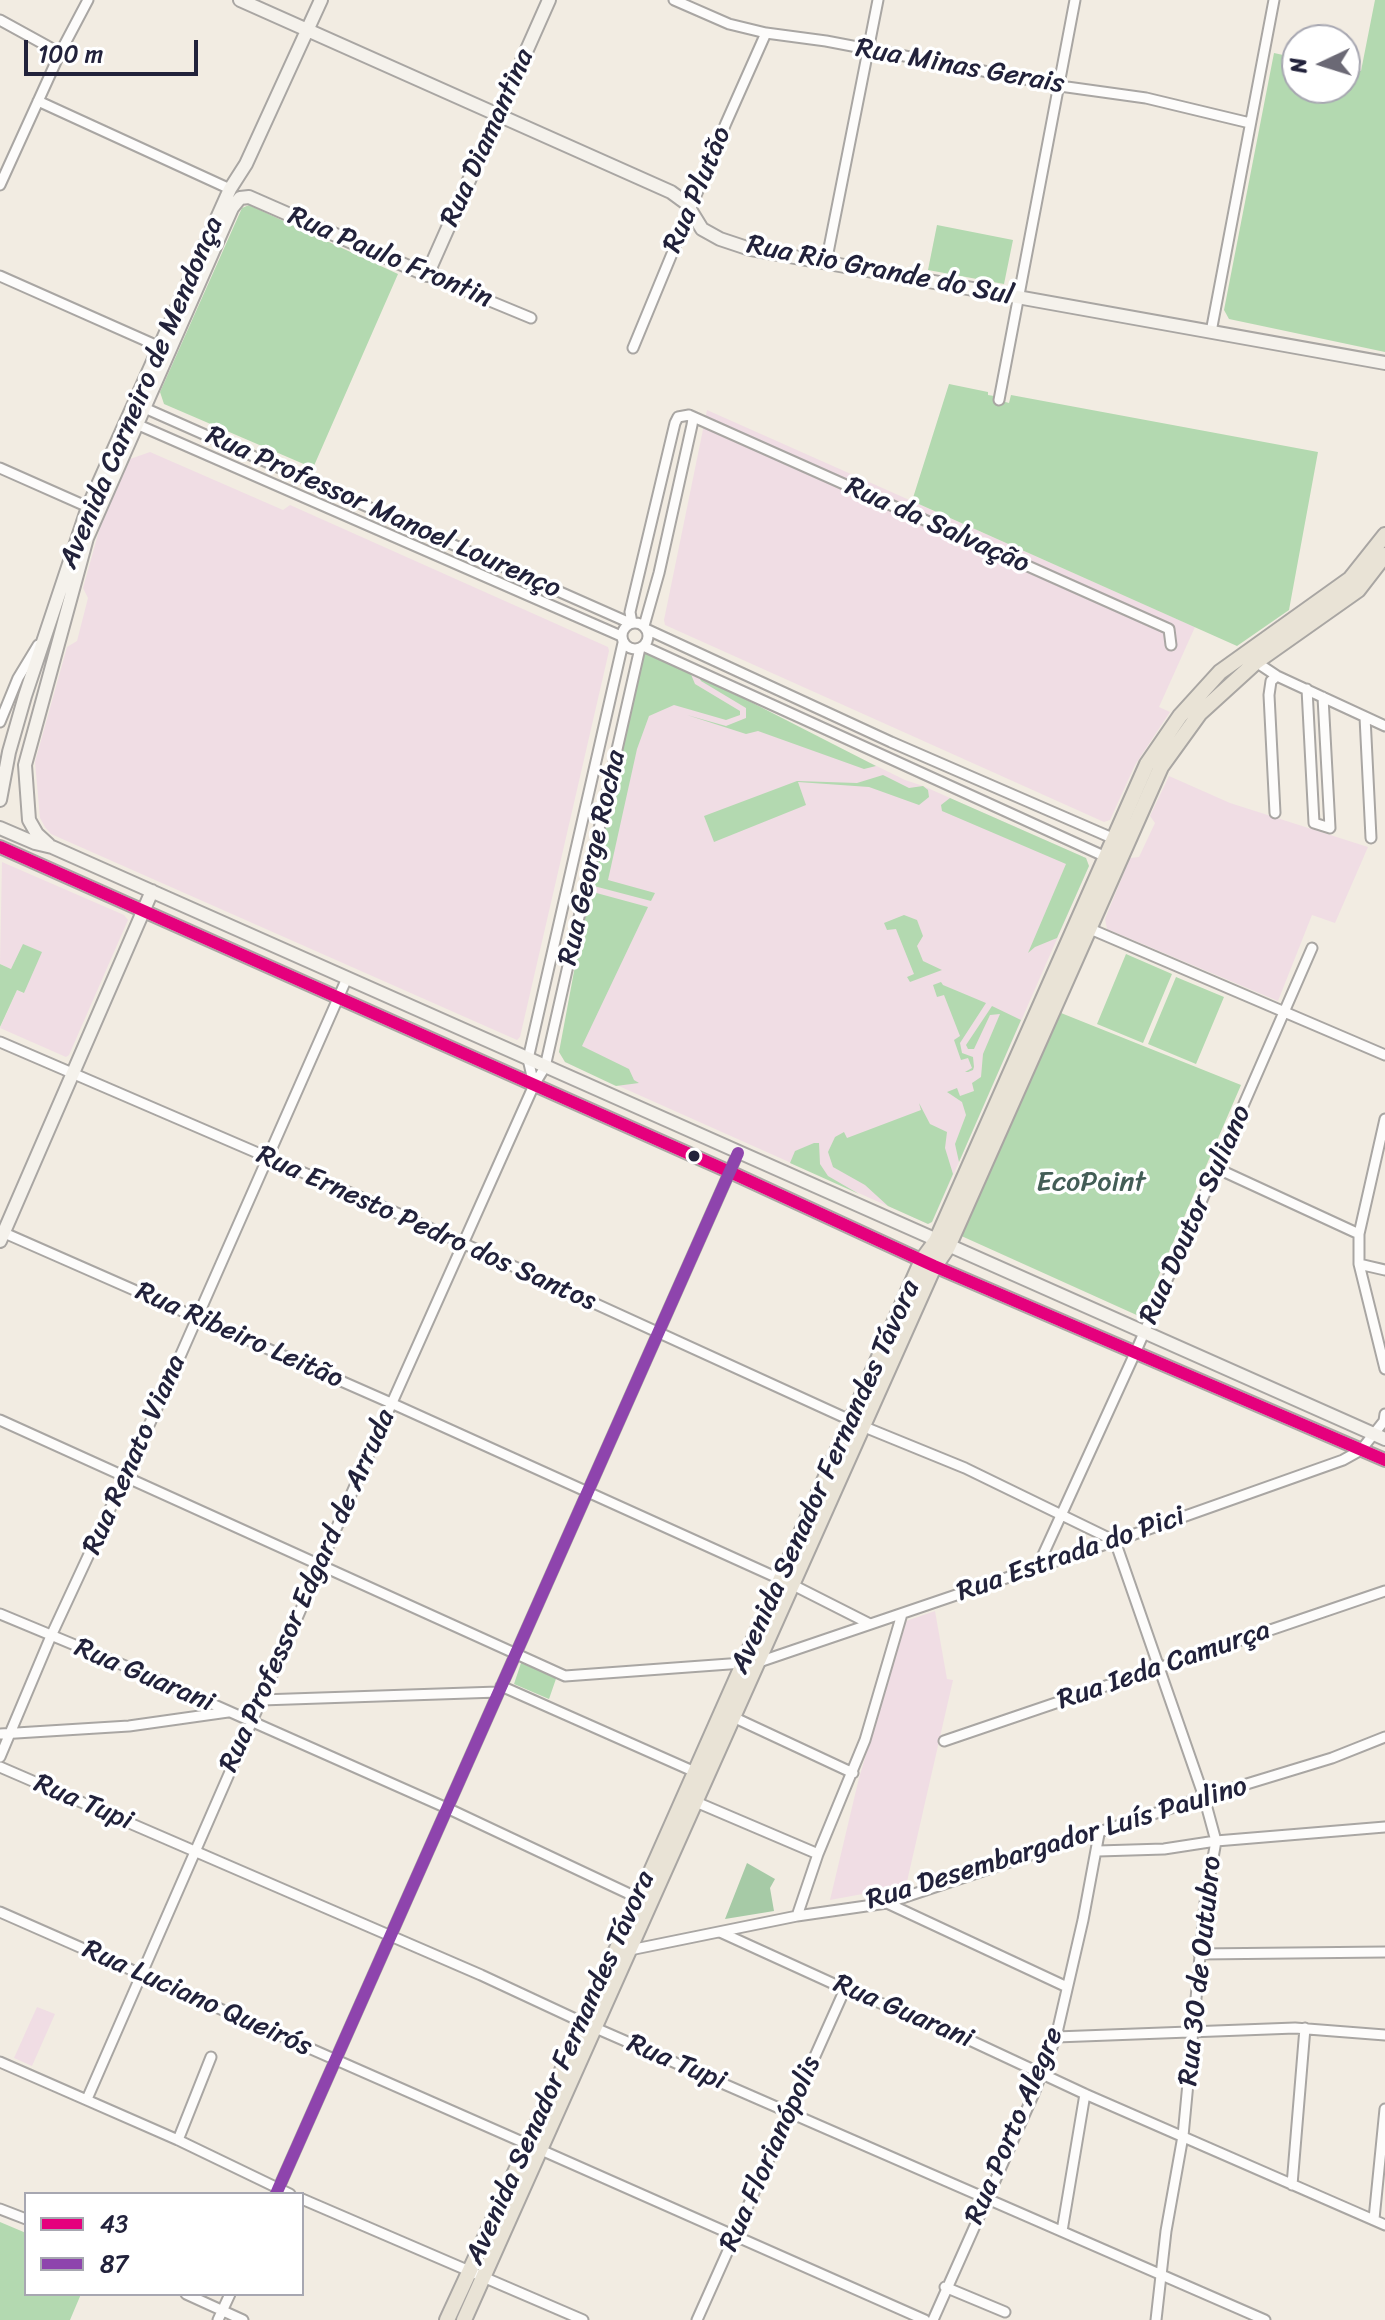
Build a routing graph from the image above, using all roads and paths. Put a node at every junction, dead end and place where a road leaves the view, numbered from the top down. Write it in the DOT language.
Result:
graph roads {
  1 [pos="88,0"];
  2 [pos="240,0"];
  3 [pos="321,0"];
  4 [pos="549,0"];
  5 [pos="674,0"];
  6 [pos="878,0"];
  7 [pos="1075,0"];
  8 [pos="1274,0"];
  9 [pos="0,20"];
  10 [pos="307,32"];
  11 [pos="766,33"];
  12 [pos="867,50"];
  13 [pos="60,53"];
  14 [pos="1057,85"];
  15 [pos="38,101"];
  16 [pos="497,115"];
  17 [pos="1250,123"];
  18 [pos="246,164"];
  19 [pos="1,181"];
  20 [pos="230,189"];
  21 [pos="249,197"];
  22 [pos="691,210"];
  23 [pos="826,263"];
  24 [pos="427,275"];
  25 [pos="0,276"];
  26 [pos="1017,298"];
  27 [pos="531,318"];
  28 [pos="1211,332"];
  29 [pos="160,347"];
  30 [pos="633,348"];
  31 [pos="1385,363"];
  32 [pos="999,400"];
  33 [pos="139,406"];
  34 [pos="689,415"];
  35 [pos="132,422"];
  36 [pos="0,468"];
  37 [pos="88,507"];
  38 [pos="1385,535"];
  39 [pos="1385,555"];
  40 [pos="631,623"];
  41 [pos="645,628"];
  42 [pos="44,635"];
  43 [pos="622,639"];
  44 [pos="1171,645"];
  45 [pos="642,647"];
  46 [pos="1256,662"];
  47 [pos="1277,676"];
  48 [pos="1307,689"];
  49 [pos="1323,697"];
  50 [pos="1365,717"];
  51 [pos="0,722"];
  52 [pos="1385,726"];
  53 [pos="1311,763"];
  54 [pos="949,767"];
  55 [pos="1327,767"];
  56 [pos="942,782"];
  57 [pos="0,800"];
  58 [pos="1275,813"];
  59 [pos="0,828"];
  60 [pos="1371,838"];
  61 [pos="1120,841"];
  62 [pos="0,847"];
  63 [pos="52,847"];
  64 [pos="1106,857"];
  65 [pos="152,891"];
  66 [pos="143,911"];
  67 [pos="1088,928"];
  68 [pos="1312,948"];
  69 [pos="306,960"];
  70 [pos="347,978"];
  71 [pos="298,980"];
  72 [pos="377,991"];
  73 [pos="338,998"];
  74 [pos="368,1011"];
  75 [pos="1284,1012"];
  76 [pos="0,1042"];
  77 [pos="1385,1055"];
  78 [pos="528,1059"];
  79 [pos="545,1067"];
  80 [pos="74,1072"];
  81 [pos="534,1085"];
  82 [pos="1385,1119"];
  83 [pos="1383,1133"];
  84 [pos="738,1153"];
  85 [pos="268,1158"];
  86 [pos="1216,1168"];
  87 [pos="730,1172"];
  88 [pos="1359,1234"];
  89 [pos="1,1235"];
  90 [pos="463,1243"];
  91 [pos="942,1244"];
  92 [pos="928,1263"];
  93 [pos="1359,1264"];
  94 [pos="1385,1270"];
  95 [pos="197,1317"];
  96 [pos="1144,1331"];
  97 [pos="658,1334"];
  98 [pos="1136,1351"];
  99 [pos="1385,1369"];
  100 [pos="391,1403"];
  101 [pos="1385,1414"];
  102 [pos="0,1420"];
  103 [pos="856,1423"];
  104 [pos="1379,1436"];
  105 [pos="1361,1450"];
  106 [pos="1385,1460"];
  107 [pos="125,1479"];
  108 [pos="587,1492"];
  109 [pos="1060,1513"];
  110 [pos="1115,1541"];
  111 [pos="321,1565"];
  112 [pos="1037,1568"];
  113 [pos="786,1582"];
  114 [pos="1385,1591"];
  115 [pos="0,1614"];
  116 [pos="902,1614"];
  117 [pos="870,1624"];
  118 [pos="51,1636"];
  119 [pos="515,1656"];
  120 [pos="759,1662"];
  121 [pos="743,1663"];
  122 [pos="1158,1668"];
  123 [pos="500,1689"];
  124 [pos="261,1700"];
  125 [pos="228,1712"];
  126 [pos="733,1717"];
  127 [pos="251,1723"];
  128 [pos="6,1734"];
  129 [pos="1385,1737"];
  130 [pos="944,1741"];
  131 [pos="0,1757"];
  132 [pos="0,1767"];
  133 [pos="695,1772"];
  134 [pos="853,1773"];
  135 [pos="1204,1797"];
  136 [pos="696,1802"];
  137 [pos="449,1809"];
  138 [pos="1385,1827"];
  139 [pos="1099,1834"];
  140 [pos="1216,1841"];
  141 [pos="195,1851"];
  142 [pos="1098,1851"];
  143 [pos="818,1854"];
  144 [pos="638,1898"];
  145 [pos="887,1903"];
  146 [pos="0,1912"];
  147 [pos="797,1916"];
  148 [pos="720,1932"];
  149 [pos="391,1937"];
  150 [pos="630,1950"];
  151 [pos="1385,1952"];
  152 [pos="1199,1954"];
  153 [pos="142,1975"];
  154 [pos="1067,1987"];
  155 [pos="845,1989"];
  156 [pos="590,2025"];
  157 [pos="1305,2028"];
  158 [pos="1194,2032"];
  159 [pos="1385,2035"];
  160 [pos="1056,2037"];
  161 [pos="211,2057"];
  162 [pos="334,2059"];
  163 [pos="0,2062"];
  164 [pos="1042,2074"];
  165 [pos="1085,2094"];
  166 [pos="87,2099"];
  167 [pos="1385,2109"];
  168 [pos="790,2111"];
  169 [pos="1183,2136"];
  170 [pos="178,2140"];
  171 [pos="534,2147"];
  172 [pos="1292,2185"];
  173 [pos="277,2192"];
  174 [pos="985,2197"];
  175 [pos="304,2200"];
  176 [pos="0,2209"];
  177 [pos="24,2218"];
  178 [pos="1374,2219"];
  179 [pos="1385,2225"];
  180 [pos="1062,2231"];
  181 [pos="734,2236"];
  182 [pos="476,2273"];
  183 [pos="1160,2275"];
  184 [pos="945,2287"];
  185 [pos="189,2296"];
  186 [pos="229,2296"];
  187 [pos="1005,2312"];
  188 [pos="220,2316"];
  189 [pos="243,2320"];
  190 [pos="447,2320"];
  191 [pos="464,2320"];
  192 [pos="583,2320"];
  193 [pos="697,2320"];
  194 [pos="925,2320"];
  195 [pos="933,2320"];
  196 [pos="1156,2320"];
  197 [pos="1265,2320"];
  1 -- 13 [label="street"];
  2 -- 10 [label="street, Rua Rio Grande do Sul"];
  3 -- 10 [label="street, Avenida Carneiro de Mendonça"];
  4 -- 16 [label="street, Rua Diamantina"];
  5 -- 11 [label="street, Rua Minas Gerais"];
  6 -- 12 [label="street"];
  7 -- 14 [label="street"];
  8 -- 17 [label="street"];
  9 -- 13 [label="street"];
  10 -- 16 [label="street, Rua Rio Grande do Sul"];
  10 -- 18 [label="street, Avenida Carneiro de Mendonça"];
  11 -- 12 [label="street, Rua Minas Gerais"];
  11 -- 22 [label="street, Rua Plutão"];
  12 -- 14 [label="street, Rua Minas Gerais"];
  12 -- 23 [label="street"];
  13 -- 15 [label="street"];
  14 -- 17 [label="street, Rua Minas Gerais"];
  14 -- 26 [label="street"];
  15 -- 19 [label="street"];
  15 -- 20 [label="street"];
  16 -- 22 [label="street, Rua Rio Grande do Sul"];
  16 -- 24 [label="street, Rua Diamantina"];
  17 -- 28 [label="street"];
  18 -- 20 [label="street, Avenida Carneiro de Mendonça"];
  18 -- 21 [label="street"];
  20 -- 29 [label="street, Avenida Carneiro de Mendonça"];
  21 -- 24 [label="street, Rua Paulo Frontin"];
  21 -- 33 [label="street, Avenida Carneiro de Mendonça"];
  22 -- 23 [label="street, Rua Rio Grande do Sul"];
  22 -- 30 [label="street, Rua Plutão"];
  23 -- 26 [label="street, Rua Rio Grande do Sul"];
  24 -- 27 [label="street, Rua Paulo Frontin"];
  25 -- 29 [label="street"];
  26 -- 28 [label="street, Rua Rio Grande do Sul"];
  26 -- 32 [label="street"];
  28 -- 31 [label="street, Rua Rio Grande do Sul"];
  29 -- 33 [label="street, Avenida Carneiro de Mendonça"];
  33 -- 35 [label="street, Avenida Carneiro de Mendonça"];
  33 -- 40 [label="street, Rua Professor Manoel Lourenço"];
  34 -- 40 [label="street"];
  34 -- 41 [label="street"];
  34 -- 44 [label="street, Rua da Salvação"];
  35 -- 37 [label="street, Avenida Carneiro de Mendonça"];
  35 -- 43 [label="street, Rua Professor Manoel Lourenço"];
  35 -- 63 [label="street, Avenida Carneiro de Mendonça"];
  36 -- 37 [label="street"];
  37 -- 42 [label="street, Avenida Carneiro de Mendonça"];
  38 -- 61 [label="main road, Avenida Senador Fernandes Távora"];
  39 -- 46 [label="main road, Avenida Senador Fernandes Távora"];
  40 -- 41 [label="street"];
  40 -- 43 [label="street"];
  41 -- 45 [label="street"];
  41 -- 54 [label="street"];
  42 -- 51 [label="street"];
  42 -- 57 [label="street, Avenida Carneiro de Mendonça"];
  43 -- 45 [label="street"];
  43 -- 78 [label="street, Rua George Rocha"];
  45 -- 56 [label="street"];
  45 -- 79 [label="street, Rua George Rocha"];
  46 -- 47 [label="street"];
  46 -- 61 [label="main road, Avenida Senador Fernandes Távora"];
  47 -- 48 [label="street"];
  47 -- 58 [label="street"];
  48 -- 49 [label="street"];
  48 -- 53 [label="street"];
  49 -- 50 [label="street"];
  49 -- 55 [label="street"];
  50 -- 52 [label="street"];
  50 -- 60 [label="street"];
  53 -- 55 [label="street"];
  53 -- 55 [label="street"];
  54 -- 56 [label="street"];
  54 -- 61 [label="street"];
  56 -- 64 [label="street"];
  59 -- 63 [label="street"];
  61 -- 64 [label="main road, Avenida Senador Fernandes Távora"];
  61 -- 67 [label="main road, Avenida Senador Fernandes Távora"];
  62 -- 66 [label="street"];
  63 -- 65 [label="street"];
  64 -- 91 [label="main road, Avenida Senador Fernandes Távora"];
  65 -- 66 [label="street"];
  65 -- 69 [label="street"];
  66 -- 71 [label="street"];
  66 -- 80 [label="street"];
  67 -- 75 [label="street"];
  67 -- 91 [label="main road, Avenida Senador Fernandes Távora"];
  68 -- 75 [label="street, Rua Doutor Suliano"];
  69 -- 70 [label="street"];
  69 -- 71 [label="street"];
  70 -- 72 [label="street"];
  70 -- 73 [label="street, Rua Renato Viana"];
  71 -- 73 [label="street"];
  72 -- 74 [label="street"];
  72 -- 78 [label="street"];
  73 -- 74 [label="street"];
  73 -- 85 [label="street, Rua Renato Viana"];
  74 -- 81 [label="street"];
  75 -- 77 [label="street"];
  75 -- 86 [label="street, Rua Doutor Suliano"];
  76 -- 80 [label="street, Rua Ernesto Pedro dos Santos"];
  78 -- 79 [label="street"];
  78 -- 81 [label="street"];
  79 -- 81 [label="street, Rua Professor Edgard de Arruda"];
  79 -- 84 [label="street"];
  80 -- 85 [label="street, Rua Ernesto Pedro dos Santos"];
  80 -- 89 [label="street"];
  81 -- 87 [label="street"];
  81 -- 90 [label="street, Rua Professor Edgard de Arruda"];
  82 -- 83 [label="street"];
  83 -- 88 [label="street"];
  84 -- 87 [label="street"];
  84 -- 91 [label="street"];
  85 -- 90 [label="street, Rua Ernesto Pedro dos Santos"];
  85 -- 95 [label="street, Rua Renato Viana"];
  86 -- 88 [label="street"];
  86 -- 96 [label="street, Rua Doutor Suliano"];
  87 -- 92 [label="street"];
  87 -- 97 [label="street"];
  88 -- 93 [label="street"];
  89 -- 95 [label="street, Rua Ribeiro Leitão"];
  90 -- 97 [label="street, Rua Ernesto Pedro dos Santos"];
  90 -- 100 [label="street, Rua Professor Edgard de Arruda"];
  91 -- 92 [label="main road, Avenida Senador Fernandes Távora"];
  91 -- 96 [label="street"];
  92 -- 98 [label="street"];
  92 -- 103 [label="main road, Avenida Senador Fernandes Távora"];
  93 -- 94 [label="street"];
  93 -- 99 [label="street"];
  95 -- 100 [label="street, Rua Ribeiro Leitão"];
  95 -- 107 [label="street, Rua Renato Viana"];
  96 -- 98 [label="street, Rua Doutor Suliano"];
  96 -- 104 [label="street"];
  97 -- 103 [label="street, Rua Ernesto Pedro dos Santos"];
  97 -- 108 [label="street"];
  98 -- 105 [label="street"];
  98 -- 109 [label="street, Rua Doutor Suliano"];
  100 -- 108 [label="street, Rua Ribeiro Leitão"];
  100 -- 111 [label="street, Rua Professor Edgard de Arruda"];
  101 -- 104 [label="street, Rua Estrada do Pici"];
  102 -- 107 [label="street"];
  103 -- 109 [label="street, Rua Ernesto Pedro dos Santos"];
  103 -- 113 [label="main road, Avenida Senador Fernandes Távora"];
  104 -- 105 [label="street, Rua Estrada do Pici"];
  105 -- 106 [label="street"];
  105 -- 110 [label="street, Rua Estrada do Pici"];
  107 -- 111 [label="street"];
  107 -- 118 [label="street, Rua Renato Viana"];
  108 -- 113 [label="street, Rua Ribeiro Leitão"];
  108 -- 119 [label="street"];
  109 -- 110 [label="street, Rua Ernesto Pedro dos Santos"];
  109 -- 112 [label="street, Rua Doutor Suliano"];
  110 -- 112 [label="street, Rua Estrada do Pici"];
  110 -- 122 [label="street, Rua 30 de Outubro"];
  111 -- 119 [label="street"];
  111 -- 124 [label="street, Rua Professor Edgard de Arruda"];
  112 -- 116 [label="street, Rua Estrada do Pici"];
  113 -- 117 [label="street, Rua Ribeiro Leitão"];
  113 -- 120 [label="main road, Avenida Senador Fernandes Távora"];
  113 -- 121 [label="main road, Avenida Senador Fernandes Távora"];
  114 -- 122 [label="street, Rua Ieda Camurça"];
  115 -- 118 [label="street, Rua Guarani"];
  116 -- 117 [label="street, Rua Estrada do Pici"];
  116 -- 134 [label="street"];
  117 -- 120 [label="street, Rua Estrada do Pici"];
  118 -- 125 [label="street, Rua Guarani"];
  118 -- 128 [label="street, Rua Renato Viana"];
  119 -- 121 [label="street"];
  119 -- 123 [label="street"];
  120 -- 126 [label="main road, Avenida Senador Fernandes Távora"];
  121 -- 133 [label="main road, Avenida Senador Fernandes Távora"];
  122 -- 130 [label="street, Rua Ieda Camurça"];
  122 -- 135 [label="street, Rua 30 de Outubro"];
  123 -- 124 [label="street"];
  123 -- 133 [label="street"];
  123 -- 137 [label="street"];
  124 -- 127 [label="street, Rua Professor Edgard de Arruda"];
  125 -- 127 [label="street, Rua Guarani"];
  125 -- 128 [label="street"];
  126 -- 134 [label="street"];
  126 -- 136 [label="main road, Avenida Senador Fernandes Távora"];
  127 -- 137 [label="street, Rua Guarani"];
  127 -- 141 [label="street, Rua Professor Edgard de Arruda"];
  128 -- 131 [label="street, Rua Renato Viana"];
  129 -- 135 [label="street, Rua Desembargador Luís Paulino"];
  132 -- 141 [label="street, Rua Tupi"];
  133 -- 144 [label="main road, Avenida Senador Fernandes Távora"];
  134 -- 143 [label="street"];
  135 -- 139 [label="street, Rua Desembargador Luís Paulino"];
  135 -- 140 [label="street, Rua 30 de Outubro"];
  136 -- 143 [label="street"];
  136 -- 150 [label="main road, Avenida Senador Fernandes Távora"];
  137 -- 144 [label="street, Rua Guarani"];
  137 -- 149 [label="street"];
  138 -- 140 [label="street"];
  139 -- 142 [label="street, Rua Porto Alegre"];
  139 -- 145 [label="street, Rua Desembargador Luís Paulino"];
  140 -- 142 [label="street"];
  140 -- 152 [label="street, Rua 30 de Outubro"];
  141 -- 149 [label="street, Rua Tupi"];
  141 -- 153 [label="street, Rua Professor Edgard de Arruda"];
  142 -- 154 [label="street, Rua Porto Alegre"];
  143 -- 147 [label="street"];
  144 -- 156 [label="main road, Avenida Senador Fernandes Távora"];
  145 -- 147 [label="street, Rua Desembargador Luís Paulino"];
  145 -- 154 [label="street"];
  146 -- 153 [label="street, Rua Luciano Queirós"];
  147 -- 148 [label="street, Rua Desembargador Luís Paulino"];
  148 -- 150 [label="street, Rua Desembargador Luís Paulino"];
  148 -- 155 [label="street, Rua Guarani"];
  149 -- 156 [label="street, Rua Tupi"];
  149 -- 162 [label="street"];
  150 -- 156 [label="main road, Avenida Senador Fernandes Távora"];
  151 -- 152 [label="street"];
  152 -- 158 [label="street, Rua 30 de Outubro"];
  153 -- 162 [label="street, Rua Luciano Queirós"];
  153 -- 166 [label="street, Rua Professor Edgard de Arruda"];
  154 -- 160 [label="street, Rua Porto Alegre"];
  155 -- 164 [label="street, Rua Guarani"];
  155 -- 168 [label="street, Rua Florianópolis"];
  156 -- 168 [label="street, Rua Tupi"];
  156 -- 171 [label="main road, Avenida Senador Fernandes Távora"];
  157 -- 158 [label="street"];
  157 -- 159 [label="street"];
  157 -- 172 [label="street"];
  158 -- 160 [label="street"];
  158 -- 169 [label="street, Rua 30 de Outubro"];
  160 -- 164 [label="street, Rua Porto Alegre"];
  161 -- 170 [label="street"];
  162 -- 171 [label="street, Rua Luciano Queirós"];
  162 -- 173 [label="street"];
  163 -- 166 [label="street"];
  164 -- 165 [label="street, Rua Guarani"];
  164 -- 174 [label="street, Rua Porto Alegre"];
  165 -- 169 [label="street, Rua Guarani"];
  165 -- 180 [label="street"];
  166 -- 170 [label="street"];
  167 -- 178 [label="street"];
  168 -- 174 [label="street, Rua Tupi"];
  168 -- 181 [label="street, Rua Florianópolis"];
  169 -- 172 [label="street, Rua Guarani"];
  169 -- 183 [label="street, Rua 30 de Outubro"];
  170 -- 173 [label="street"];
  171 -- 181 [label="street, Rua Luciano Queirós"];
  171 -- 182 [label="main road, Avenida Senador Fernandes Távora"];
  172 -- 178 [label="street, Rua Guarani"];
  174 -- 180 [label="street, Rua Tupi"];
  174 -- 184 [label="street, Rua Porto Alegre"];
  175 -- 182 [label="street"];
  176 -- 177 [label="street"];
  178 -- 179 [label="street, Rua Guarani"];
  180 -- 183 [label="street, Rua Tupi"];
  181 -- 193 [label="street, Rua Florianópolis"];
  181 -- 194 [label="street, Rua Luciano Queirós"];
  182 -- 190 [label="main road, Avenida Senador Fernandes Távora"];
  182 -- 191 [label="main road, Avenida Senador Fernandes Távora"];
  182 -- 192 [label="street"];
  183 -- 196 [label="street, Rua 30 de Outubro"];
  183 -- 197 [label="street, Rua Tupi"];
  184 -- 187 [label="street"];
  184 -- 195 [label="street, Rua Porto Alegre"];
  185 -- 188 [label="street"];
  186 -- 188 [label="street"];
  188 -- 189 [label="street"];
}
